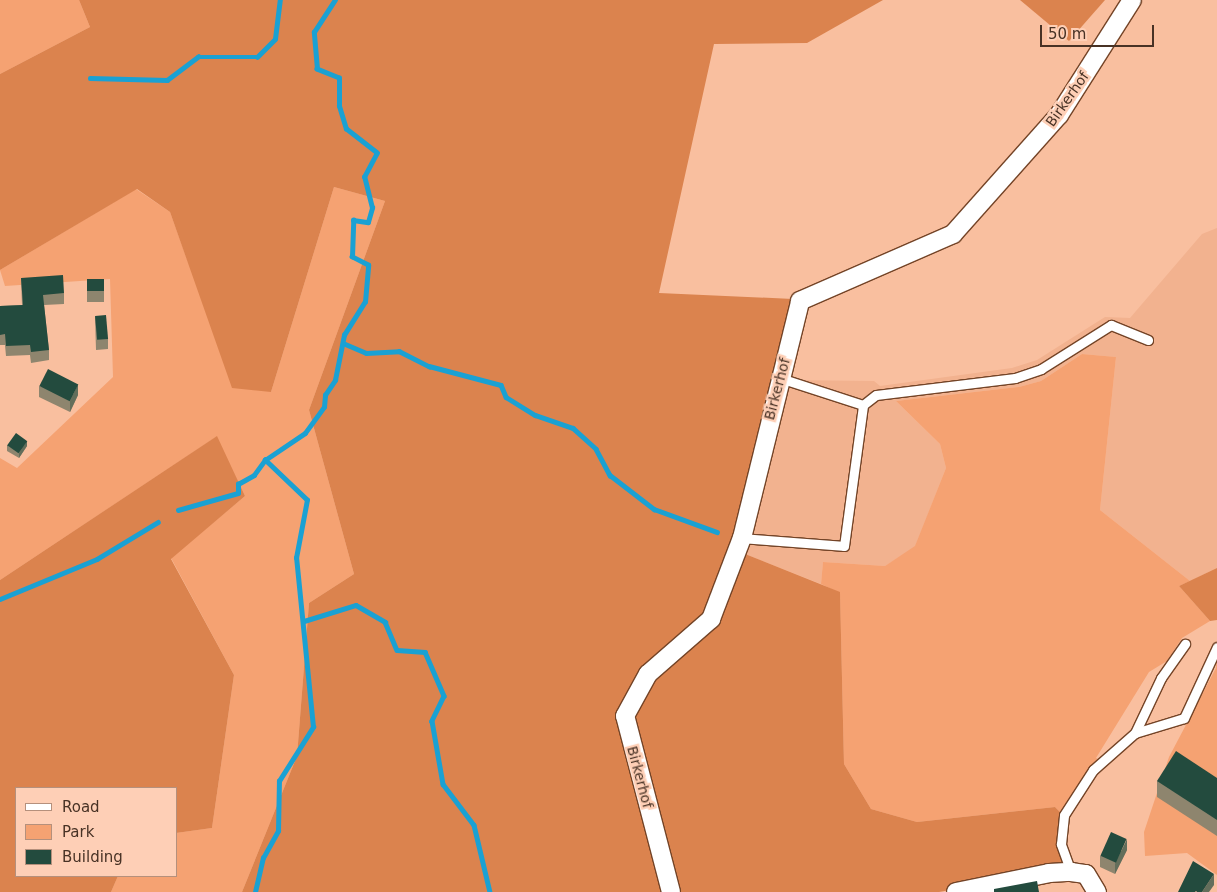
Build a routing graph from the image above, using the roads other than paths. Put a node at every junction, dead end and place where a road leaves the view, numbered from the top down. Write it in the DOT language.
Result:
graph roads {
  1 [pos="1132,0"];
  2 [pos="1148,340"];
  3 [pos="780,378"];
  4 [pos="863,405"];
  5 [pos="742,538"];
  6 [pos="1185,644"];
  7 [pos="1217,647"];
  8 [pos="1135,733"];
  9 [pos="1071,872"];
  10 [pos="671,892"];
  11 [pos="956,892"];
  12 [pos="1097,892"];
  1 -- 3 [label="street, Birkerhof"];
  2 -- 4 [label="lane"];
  3 -- 4 [label="lane"];
  3 -- 5 [label="street, Birkerhof"];
  4 -- 5 [label="lane"];
  5 -- 10 [label="street, Birkerhof"];
  6 -- 8 [label="lane"];
  7 -- 8 [label="lane"];
  8 -- 9 [label="lane"];
  9 -- 11 [label="street"];
  9 -- 12 [label="street"];
}
